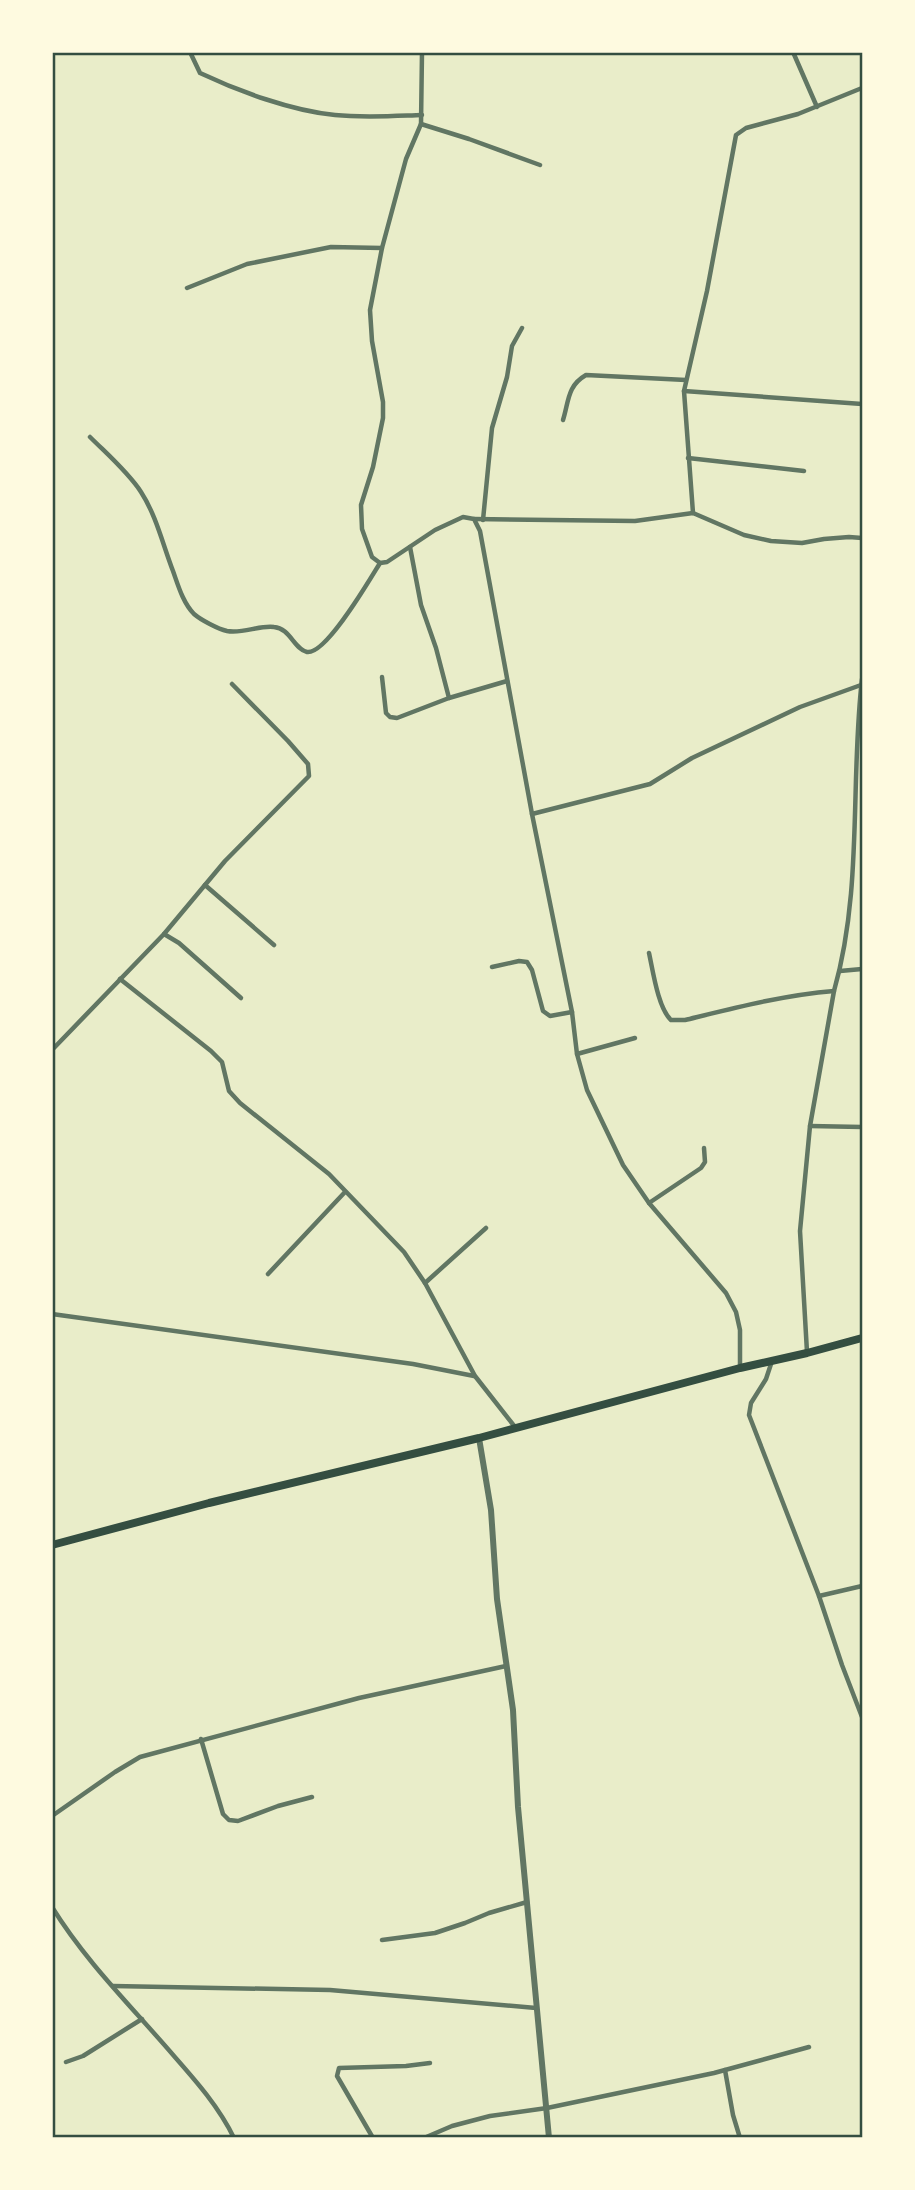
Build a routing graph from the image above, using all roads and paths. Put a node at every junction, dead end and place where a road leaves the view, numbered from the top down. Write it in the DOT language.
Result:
graph roads {
  1 [pos="190,52"];
  2 [pos="422,52"];
  3 [pos="793,52"];
  4 [pos="863,88"];
  5 [pos="817,107"];
  6 [pos="422,115"];
  7 [pos="421,124"];
  8 [pos="540,165"];
  9 [pos="382,248"];
  10 [pos="187,288"];
  11 [pos="522,328"];
  12 [pos="686,380"];
  13 [pos="684,391"];
  14 [pos="863,404"];
  15 [pos="564,420"];
  16 [pos="90,437"];
  17 [pos="688,458"];
  18 [pos="804,471"];
  19 [pos="693,513"];
  20 [pos="474,519"];
  21 [pos="484,520"];
  22 [pos="863,538"];
  23 [pos="410,547"];
  24 [pos="380,564"];
  25 [pos="382,677"];
  26 [pos="863,679"];
  27 [pos="507,681"];
  28 [pos="232,684"];
  29 [pos="862,685"];
  30 [pos="449,698"];
  31 [pos="532,814"];
  32 [pos="856,829"];
  33 [pos="863,829"];
  34 [pos="205,885"];
  35 [pos="164,934"];
  36 [pos="274,945"];
  37 [pos="649,953"];
  38 [pos="492,967"];
  39 [pos="863,969"];
  40 [pos="840,971"];
  41 [pos="120,979"];
  42 [pos="835,991"];
  43 [pos="241,998"];
  44 [pos="572,1012"];
  45 [pos="635,1038"];
  46 [pos="52,1050"];
  47 [pos="577,1054"];
  48 [pos="810,1126"];
  49 [pos="863,1127"];
  50 [pos="704,1148"];
  51 [pos="345,1192"];
  52 [pos="649,1203"];
  53 [pos="486,1228"];
  54 [pos="268,1274"];
  55 [pos="425,1283"];
  56 [pos="52,1314"];
  57 [pos="863,1338"];
  58 [pos="807,1353"];
  59 [pos="772,1361"];
  60 [pos="740,1368"];
  61 [pos="475,1376"];
  62 [pos="515,1427"];
  63 [pos="479,1438"];
  64 [pos="52,1545"];
  65 [pos="863,1586"];
  66 [pos="819,1596"];
  67 [pos="506,1666"];
  68 [pos="863,1717"];
  69 [pos="201,1739"];
  70 [pos="312,1797"];
  71 [pos="52,1816"];
  72 [pos="527,1902"];
  73 [pos="52,1907"];
  74 [pos="382,1940"];
  75 [pos="113,1986"];
  76 [pos="536,2008"];
  77 [pos="142,2019"];
  78 [pos="809,2047"];
  79 [pos="66,2062"];
  80 [pos="430,2063"];
  81 [pos="725,2070"];
  82 [pos="547,2108"];
  83 [pos="234,2137"];
  84 [pos="373,2137"];
  85 [pos="424,2137"];
  86 [pos="549,2137"];
  87 [pos="740,2137"];
  1 -- 6 [label="street"];
  2 -- 6 [label="street"];
  3 -- 5 [label="street"];
  4 -- 5 [label="street"];
  5 -- 12 [label="street"];
  6 -- 7 [label="street"];
  7 -- 8 [label="street"];
  7 -- 9 [label="street"];
  9 -- 10 [label="street"];
  9 -- 24 [label="street"];
  11 -- 21 [label="street"];
  12 -- 13 [label="street"];
  12 -- 15 [label="street"];
  13 -- 14 [label="street"];
  13 -- 17 [label="street"];
  16 -- 24 [label="street"];
  17 -- 18 [label="street"];
  17 -- 19 [label="street"];
  19 -- 21 [label="street"];
  19 -- 22 [label="street"];
  20 -- 21 [label="street"];
  20 -- 23 [label="street"];
  20 -- 27 [label="street"];
  23 -- 24 [label="street"];
  23 -- 30 [label="street"];
  25 -- 30 [label="street"];
  26 -- 29 [label="street"];
  27 -- 30 [label="street"];
  27 -- 31 [label="street"];
  28 -- 34 [label="street"];
  29 -- 31 [label="street"];
  29 -- 32 [label="street"];
  31 -- 44 [label="street"];
  32 -- 33 [label="street"];
  32 -- 40 [label="street"];
  34 -- 35 [label="street"];
  34 -- 36 [label="street"];
  35 -- 41 [label="street"];
  35 -- 43 [label="street"];
  37 -- 42 [label="street"];
  38 -- 44 [label="street"];
  39 -- 40 [label="street"];
  40 -- 42 [label="street"];
  41 -- 46 [label="street"];
  41 -- 51 [label="street"];
  42 -- 48 [label="street"];
  44 -- 47 [label="street"];
  45 -- 47 [label="street"];
  47 -- 52 [label="street"];
  48 -- 49 [label="street"];
  48 -- 58 [label="street"];
  50 -- 52 [label="street"];
  51 -- 54 [label="street"];
  51 -- 55 [label="street"];
  52 -- 60 [label="street"];
  53 -- 55 [label="street"];
  55 -- 61 [label="street"];
  56 -- 61 [label="street"];
  57 -- 58 [label="highway"];
  58 -- 59 [label="highway"];
  59 -- 60 [label="highway"];
  59 -- 66 [label="street"];
  60 -- 62 [label="highway"];
  61 -- 62 [label="street"];
  62 -- 63 [label="highway"];
  63 -- 64 [label="highway"];
  63 -- 67 [label="street"];
  65 -- 66 [label="street"];
  66 -- 68 [label="street"];
  67 -- 69 [label="street"];
  67 -- 72 [label="street"];
  69 -- 70 [label="street"];
  69 -- 71 [label="street"];
  72 -- 74 [label="street"];
  72 -- 76 [label="street"];
  73 -- 75 [label="street"];
  75 -- 76 [label="street"];
  75 -- 77 [label="street"];
  76 -- 82 [label="street"];
  77 -- 79 [label="street"];
  77 -- 83 [label="street"];
  78 -- 81 [label="street"];
  80 -- 84 [label="street"];
  81 -- 82 [label="street"];
  81 -- 87 [label="street"];
  82 -- 85 [label="street"];
  82 -- 86 [label="street"];
}
